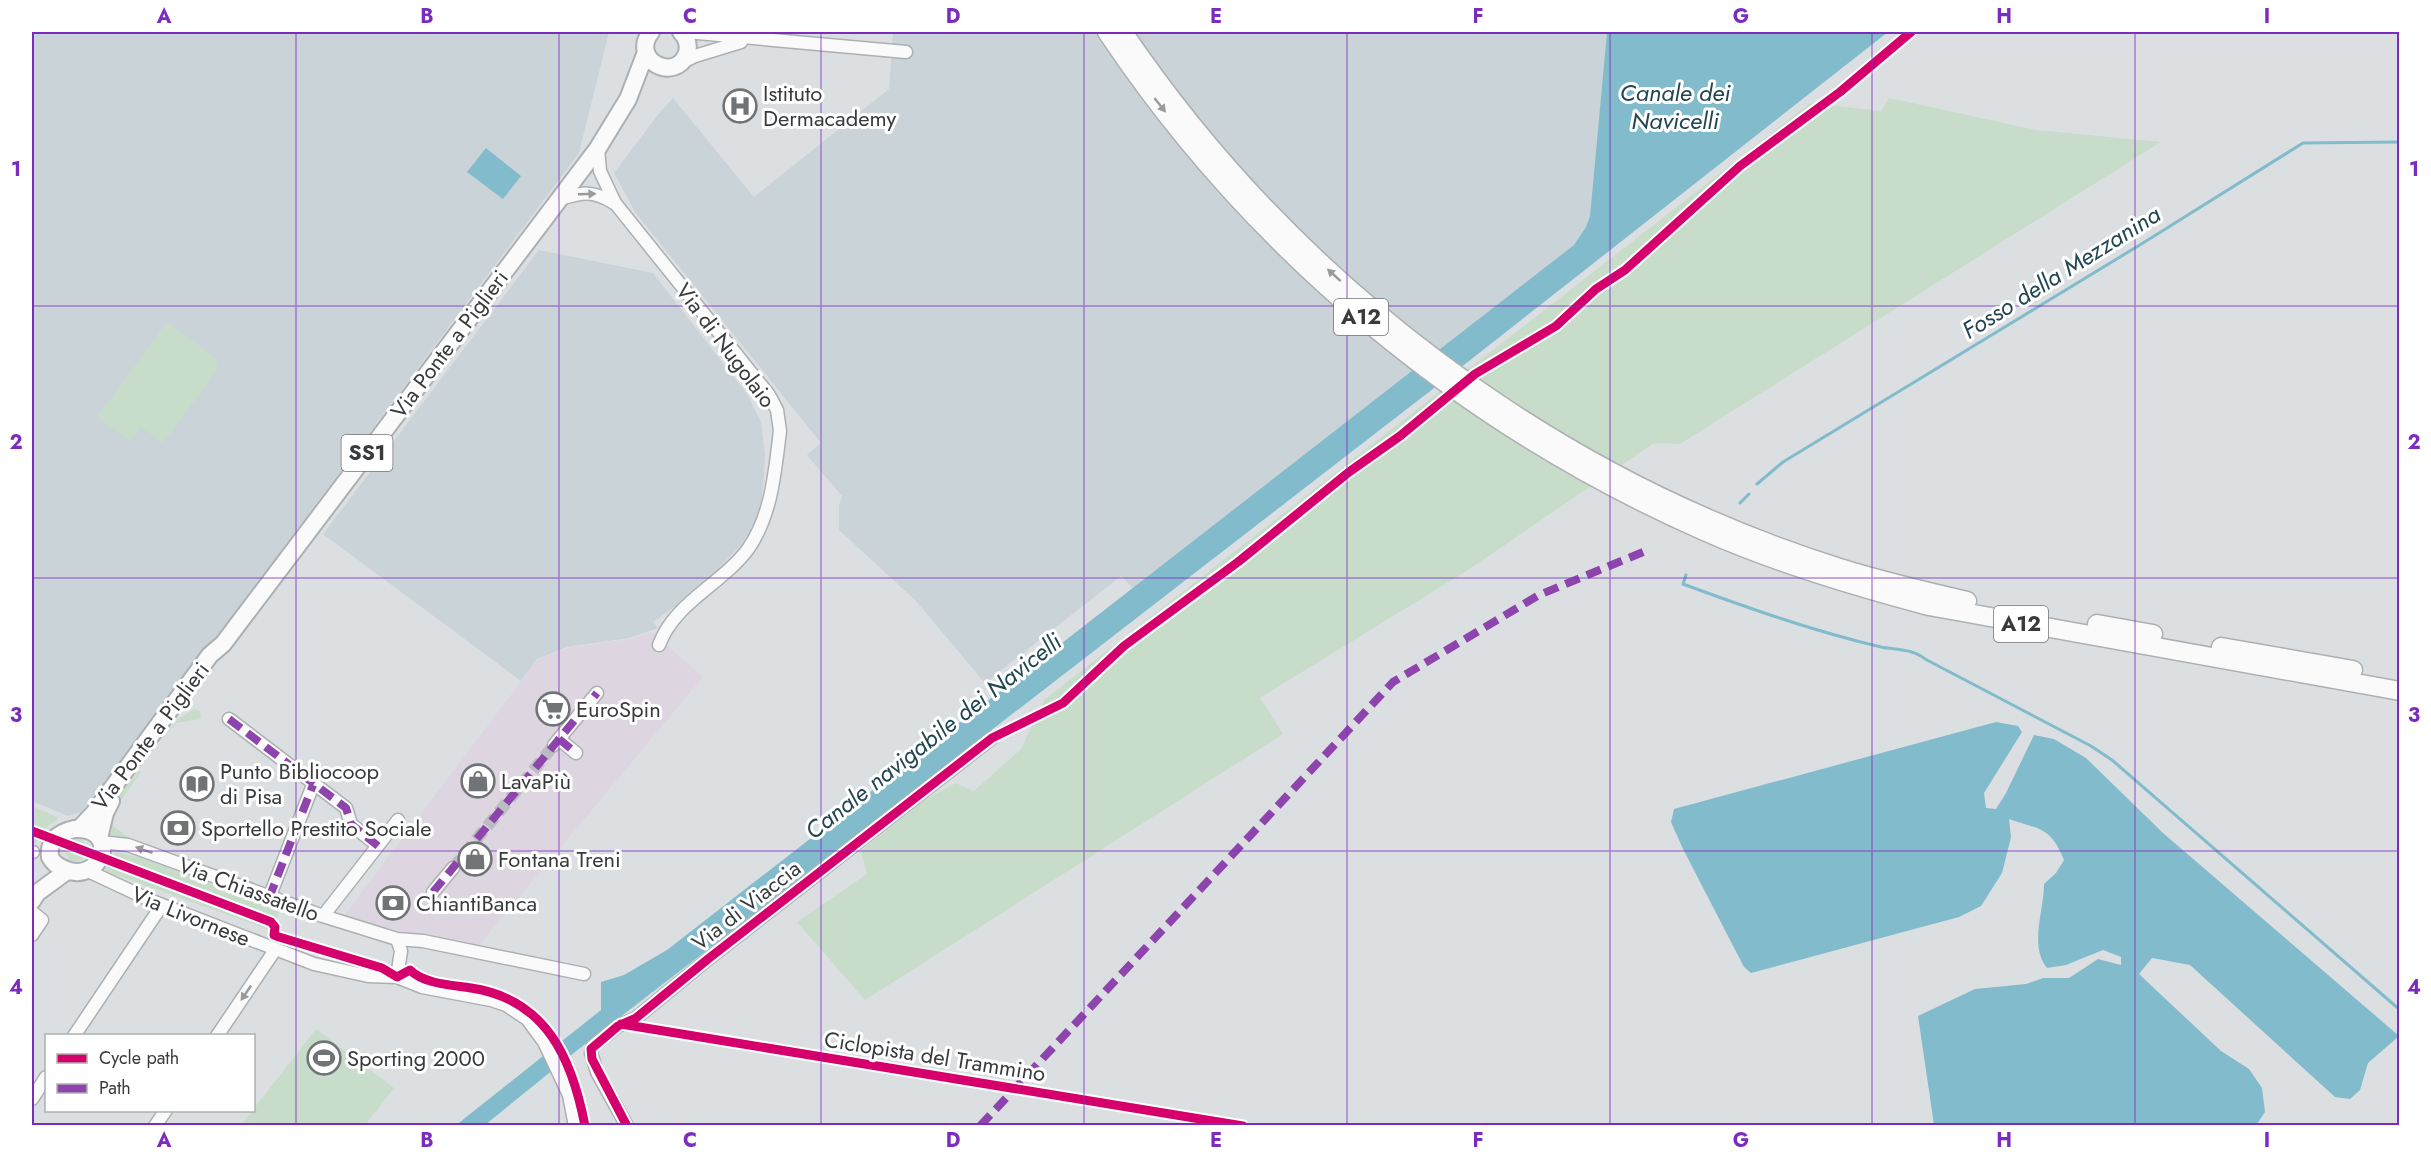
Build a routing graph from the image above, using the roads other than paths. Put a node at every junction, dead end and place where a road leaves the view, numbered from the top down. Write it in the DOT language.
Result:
graph roads {
  1 [pos="651,32"];
  2 [pos="684,32"];
  3 [pos="1107,32"];
  4 [pos="1123,32"];
  5 [pos="754,39"];
  6 [pos="646,52"];
  7 [pos="906,52"];
  8 [pos="672,66"];
  9 [pos="628,99"];
  10 [pos="598,148"];
  11 [pos="557,200"];
  12 [pos="615,203"];
  13 [pos="1658,502"];
  14 [pos="223,644"];
  15 [pos="659,645"];
  16 [pos="2400,678"];
  17 [pos="2400,691"];
  18 [pos="597,693"];
  19 [pos="229,719"];
  20 [pos="992,738"];
  21 [pos="576,753"];
  22 [pos="314,784"];
  23 [pos="398,820"];
  24 [pos="79,829"];
  25 [pos="100,840"];
  26 [pos="378,846"];
  27 [pos="38,854"];
  28 [pos="453,868"];
  29 [pos="86,870"];
  30 [pos="67,871"];
  31 [pos="433,892"];
  32 [pos="269,898"];
  33 [pos="33,900"];
  34 [pos="162,905"];
  35 [pos="323,916"];
  36 [pos="32,935"];
  37 [pos="397,939"];
  38 [pos="275,950"];
  39 [pos="584,974"];
  40 [pos="397,977"];
  41 [pos="75,1034"];
  42 [pos="218,1034"];
  43 [pos="45,1079"];
  44 [pos="32,1099"];
  45 [pos="165,1112"];
  46 [pos="155,1125"];
  47 [pos="575,1125"];
  48 [pos="627,1125"];
  1 -- 6 [label="main road, SS1"];
  2 -- 5 [label="street"];
  2 -- 8 [label="main road"];
  3 -- 13 [label="highway, A12, one-way"];
  13 -- 4 [label="highway, A12, one-way"];
  5 -- 7 [label="street"];
  5 -- 8 [label="street"];
  6 -- 8 [label="main road"];
  6 -- 9 [label="main road, Via Ponte a Piglieri / SS1"];
  8 -- 9 [label="main road, Via Ponte a Piglieri / SS1"];
  9 -- 10 [label="main road, Via Ponte a Piglieri / SS1"];
  10 -- 11 [label="main road, Via Ponte a Piglieri / SS1"];
  10 -- 12 [label="street, Via di Nugolaio"];
  11 -- 12 [label="street, Via di Nugolaio, one-way"];
  11 -- 14 [label="main road, Via Ponte a Piglieri / SS1"];
  12 -- 15 [label="street, Via di Nugolaio"];
  13 -- 16 [label="highway, A12"];
  13 -- 17 [label="highway, A12"];
  14 -- 24 [label="main road, Via Ponte a Piglieri"];
  14 -- 25 [label="main road, Via Ponte a Piglieri"];
  18 -- 21 [label="street"];
  19 -- 22 [label="street"];
  20 -- 48 [label="street, Via di Viaccia"];
  22 -- 26 [label="street"];
  22 -- 32 [label="street"];
  23 -- 26 [label="street"];
  24 -- 25 [label="main road"];
  24 -- 27 [label="main road"];
  25 -- 29 [label="main road, Via Ponte a Piglieri"];
  32 -- 25 [label="street, Via Chiassatello, one-way"];
  26 -- 35 [label="street"];
  27 -- 30 [label="main road"];
  27 -- 33 [label="main road"];
  28 -- 31 [label="street"];
  29 -- 30 [label="main road"];
  29 -- 34 [label="street, Via Livornese"];
  30 -- 33 [label="main road"];
  32 -- 35 [label="street, Via Chiassatello"];
  33 -- 36 [label="street"];
  34 -- 38 [label="street, Via Livornese"];
  34 -- 41 [label="street"];
  35 -- 37 [label="street, Via Chiassatello"];
  37 -- 39 [label="street, Via Chiassatello"];
  37 -- 40 [label="street"];
  38 -- 40 [label="street, Via Livornese"];
  38 -- 42 [label="street, one-way"];
  40 -- 47 [label="street, Via Livornese"];
  43 -- 44 [label="street"];
  45 -- 46 [label="street"];
}
